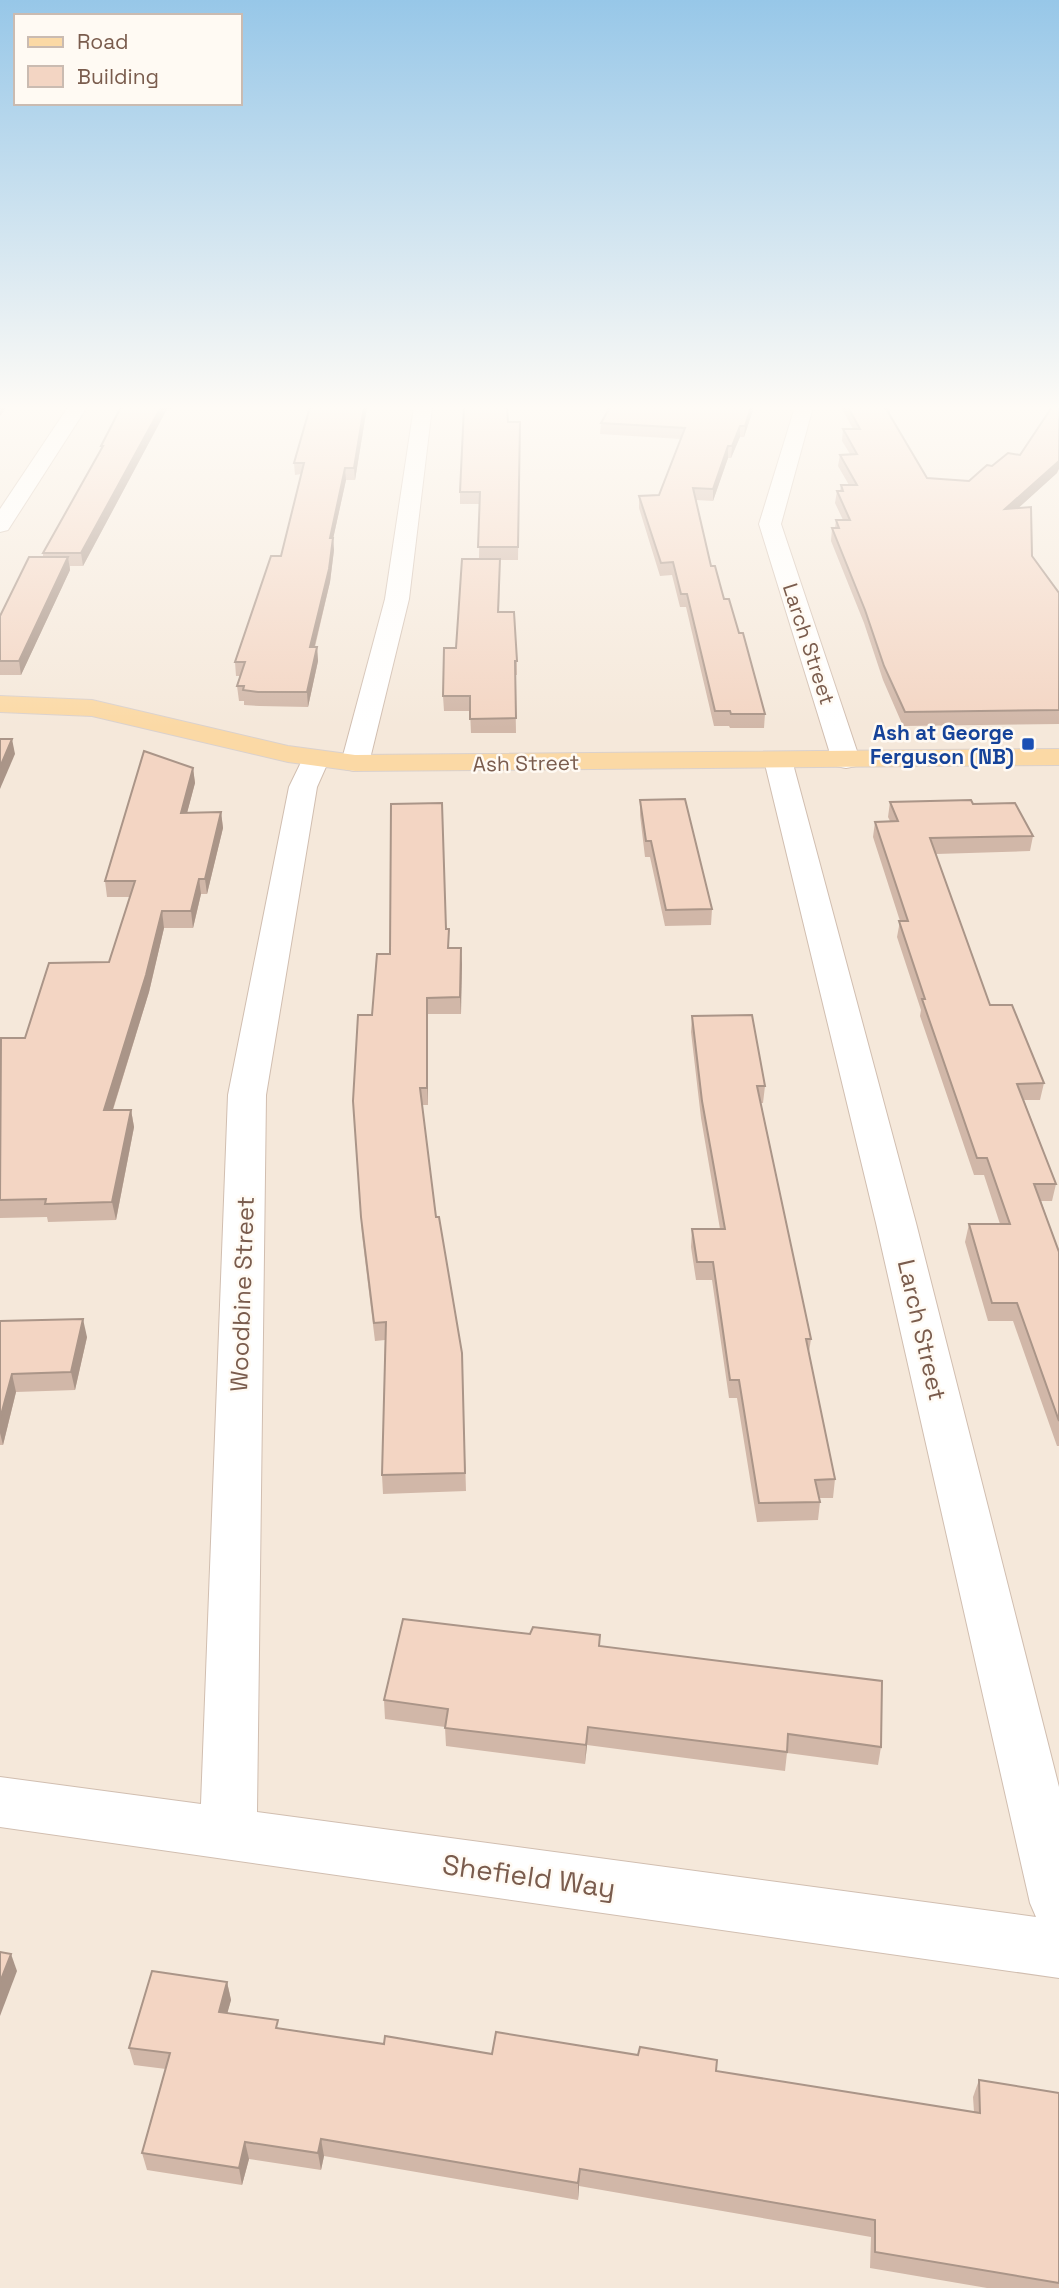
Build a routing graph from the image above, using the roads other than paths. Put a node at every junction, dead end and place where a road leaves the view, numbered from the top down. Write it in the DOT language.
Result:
graph roads {
  1 [pos="409,514"];
  2 [pos="773,514"];
  3 [pos="0,704"];
  4 [pos="1059,757"];
  5 [pos="778,760"];
  6 [pos="846,760"];
  7 [pos="335,762"];
  8 [pos="0,1802"];
  9 [pos="228,1835"];
  10 [pos="1059,1903"];
  11 [pos="1059,1949"];
  1 -- 7 [label="street, Woodbine Street"];
  2 -- 6 [label="street, Larch Street"];
  3 -- 7 [label="main road, Ash Street"];
  4 -- 6 [label="main road, Ash Street"];
  5 -- 6 [label="main road, Ash Street"];
  5 -- 7 [label="main road, Ash Street"];
  5 -- 10 [label="street, Larch Street"];
  7 -- 9 [label="street, Woodbine Street"];
  8 -- 9 [label="street, Shefield Way"];
  9 -- 11 [label="street, Shefield Way"];
}
